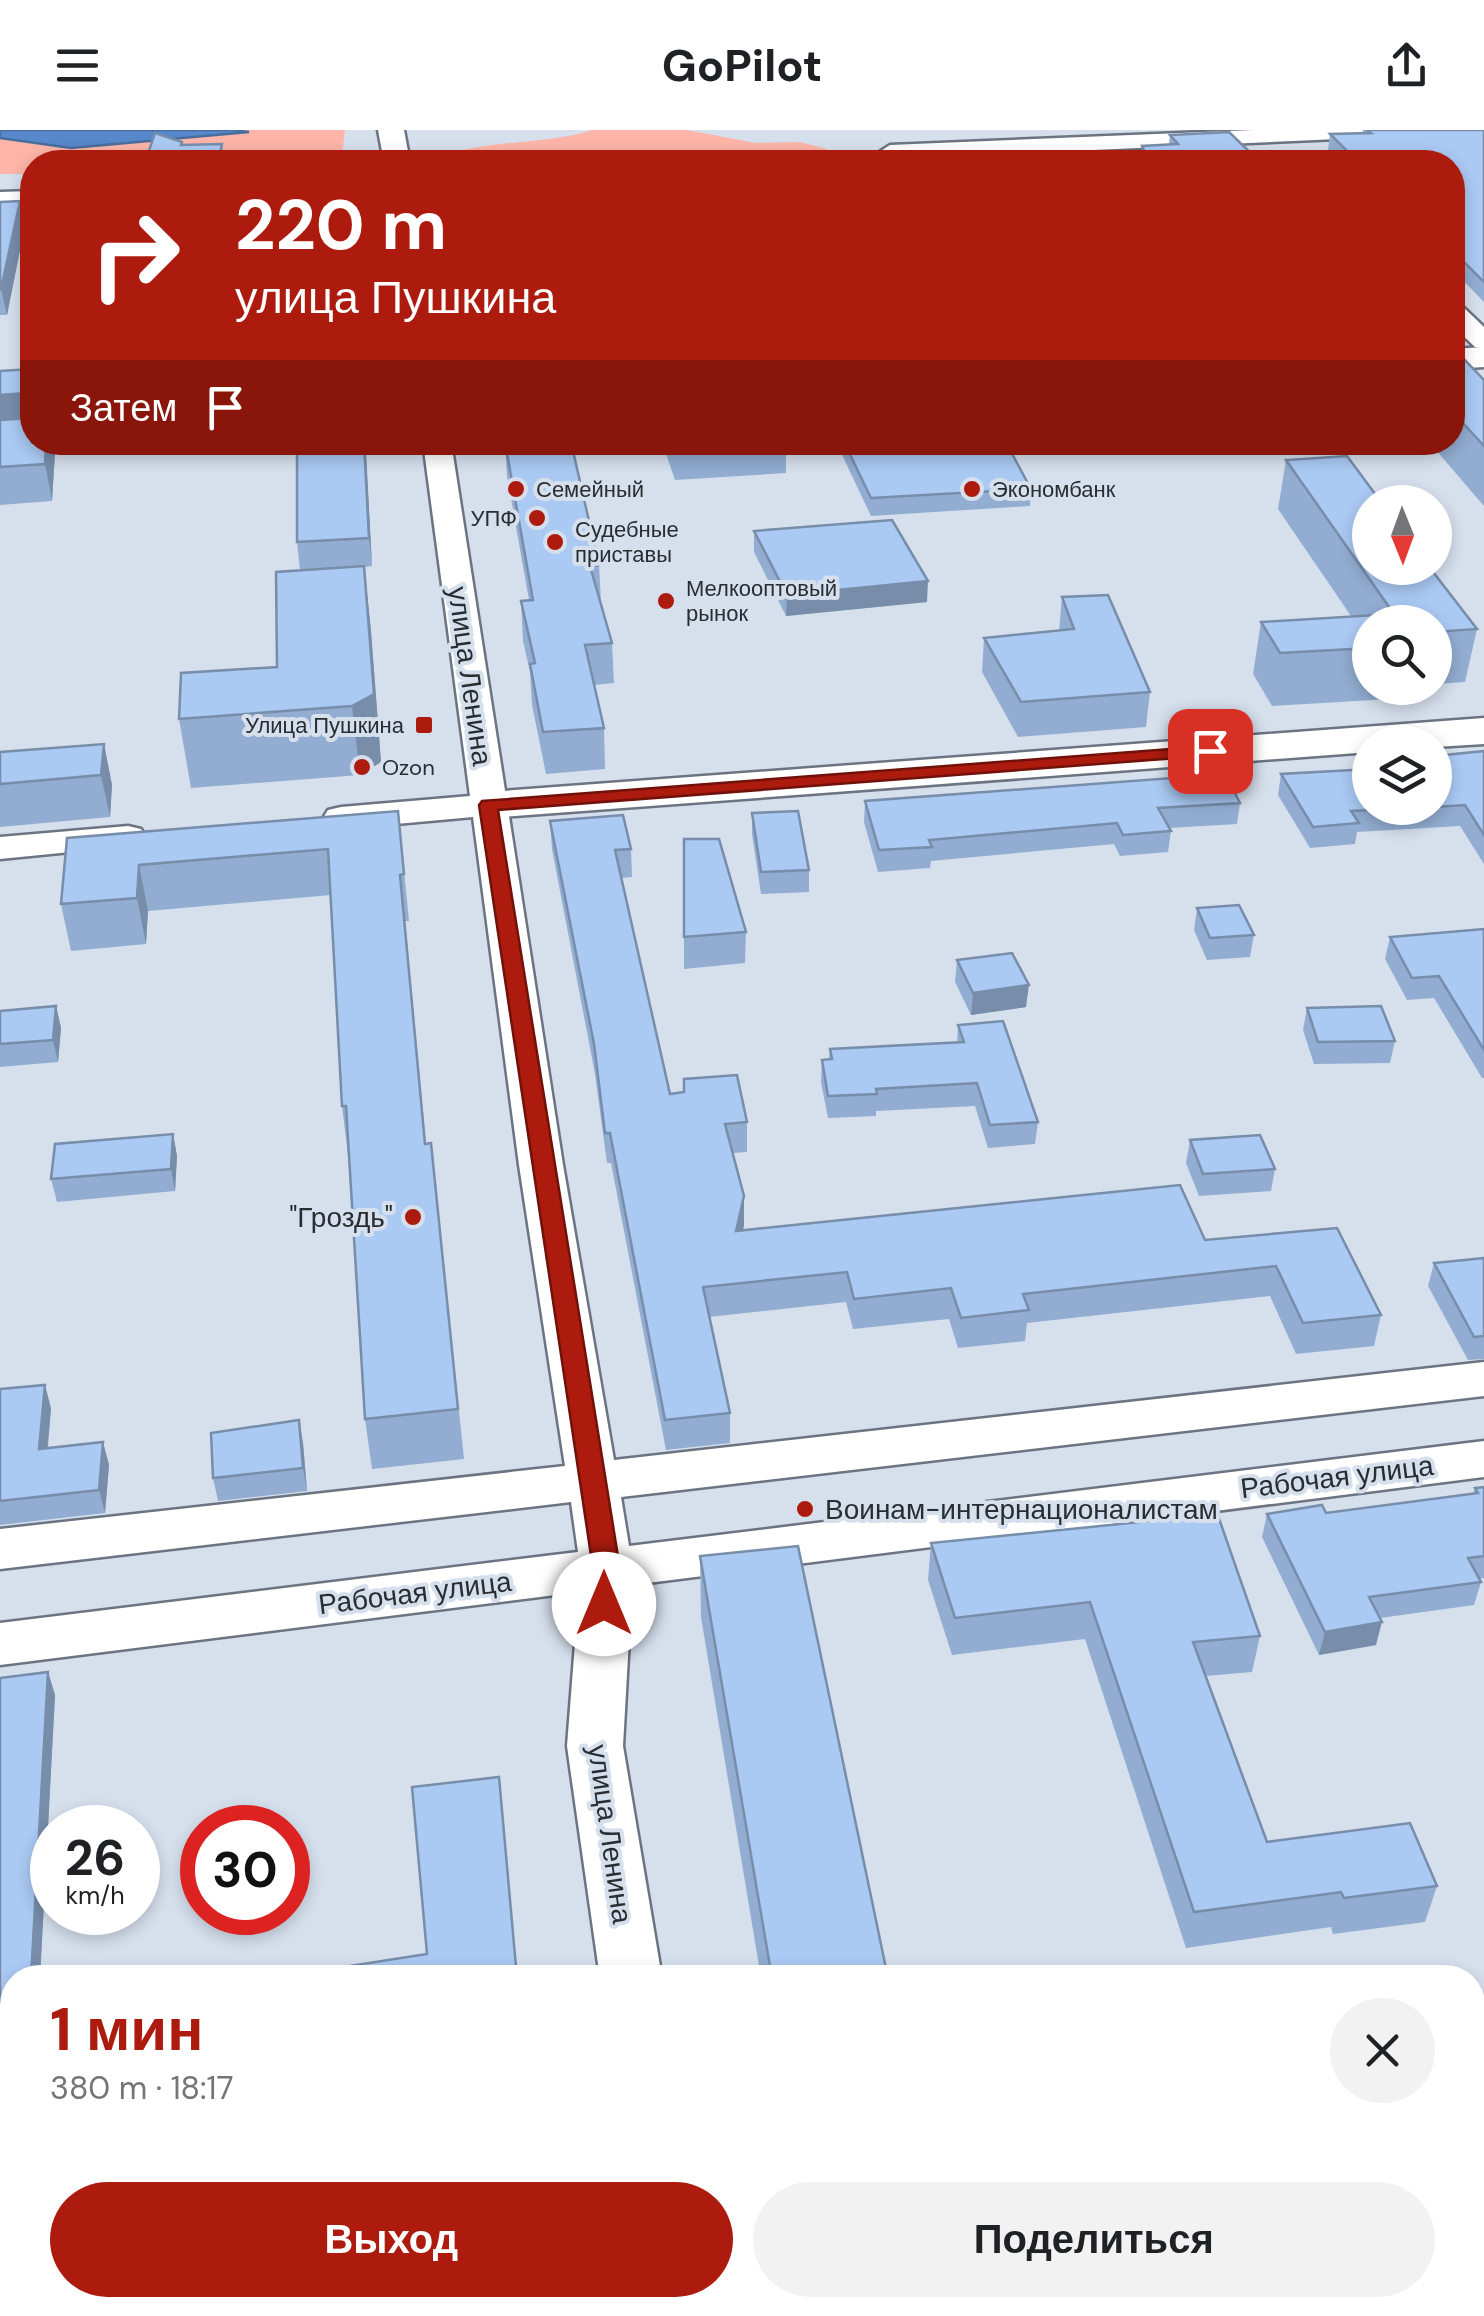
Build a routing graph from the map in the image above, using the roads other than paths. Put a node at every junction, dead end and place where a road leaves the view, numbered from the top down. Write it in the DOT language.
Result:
graph roads {
  1 [pos="1406,130"];
  2 [pos="1270,132"];
  3 [pos="928,150"];
  4 [pos="1288,150"];
  5 [pos="1465,325"];
  6 [pos="1483,345"];
  7 [pos="439,455"];
  8 [pos="1484,731"];
  9 [pos="488,805"];
  10 [pos="310,821"];
  11 [pos="160,834"];
  12 [pos="0,848"];
  13 [pos="1484,1379"];
  14 [pos="1484,1460"];
  15 [pos="591,1480"];
  16 [pos="0,1549"];
  17 [pos="607,1569"];
  18 [pos="0,1644"];
  19 [pos="629,1965"];
  1 -- 2 [label="street"];
  2 -- 3 [label="street"];
  2 -- 4 [label="street"];
  5 -- 6 [label="street"];
  7 -- 9 [label="street, улица Ленина"];
  8 -- 9 [label="street"];
  9 -- 10 [label="street"];
  9 -- 15 [label="street, улица Ленина"];
  11 -- 12 [label="street"];
  13 -- 15 [label="street"];
  14 -- 17 [label="street, Рабочая улица"];
  15 -- 16 [label="street"];
  15 -- 17 [label="street, улица Ленина"];
  17 -- 18 [label="street, Рабочая улица"];
  17 -- 19 [label="street, улица Ленина"];
}
